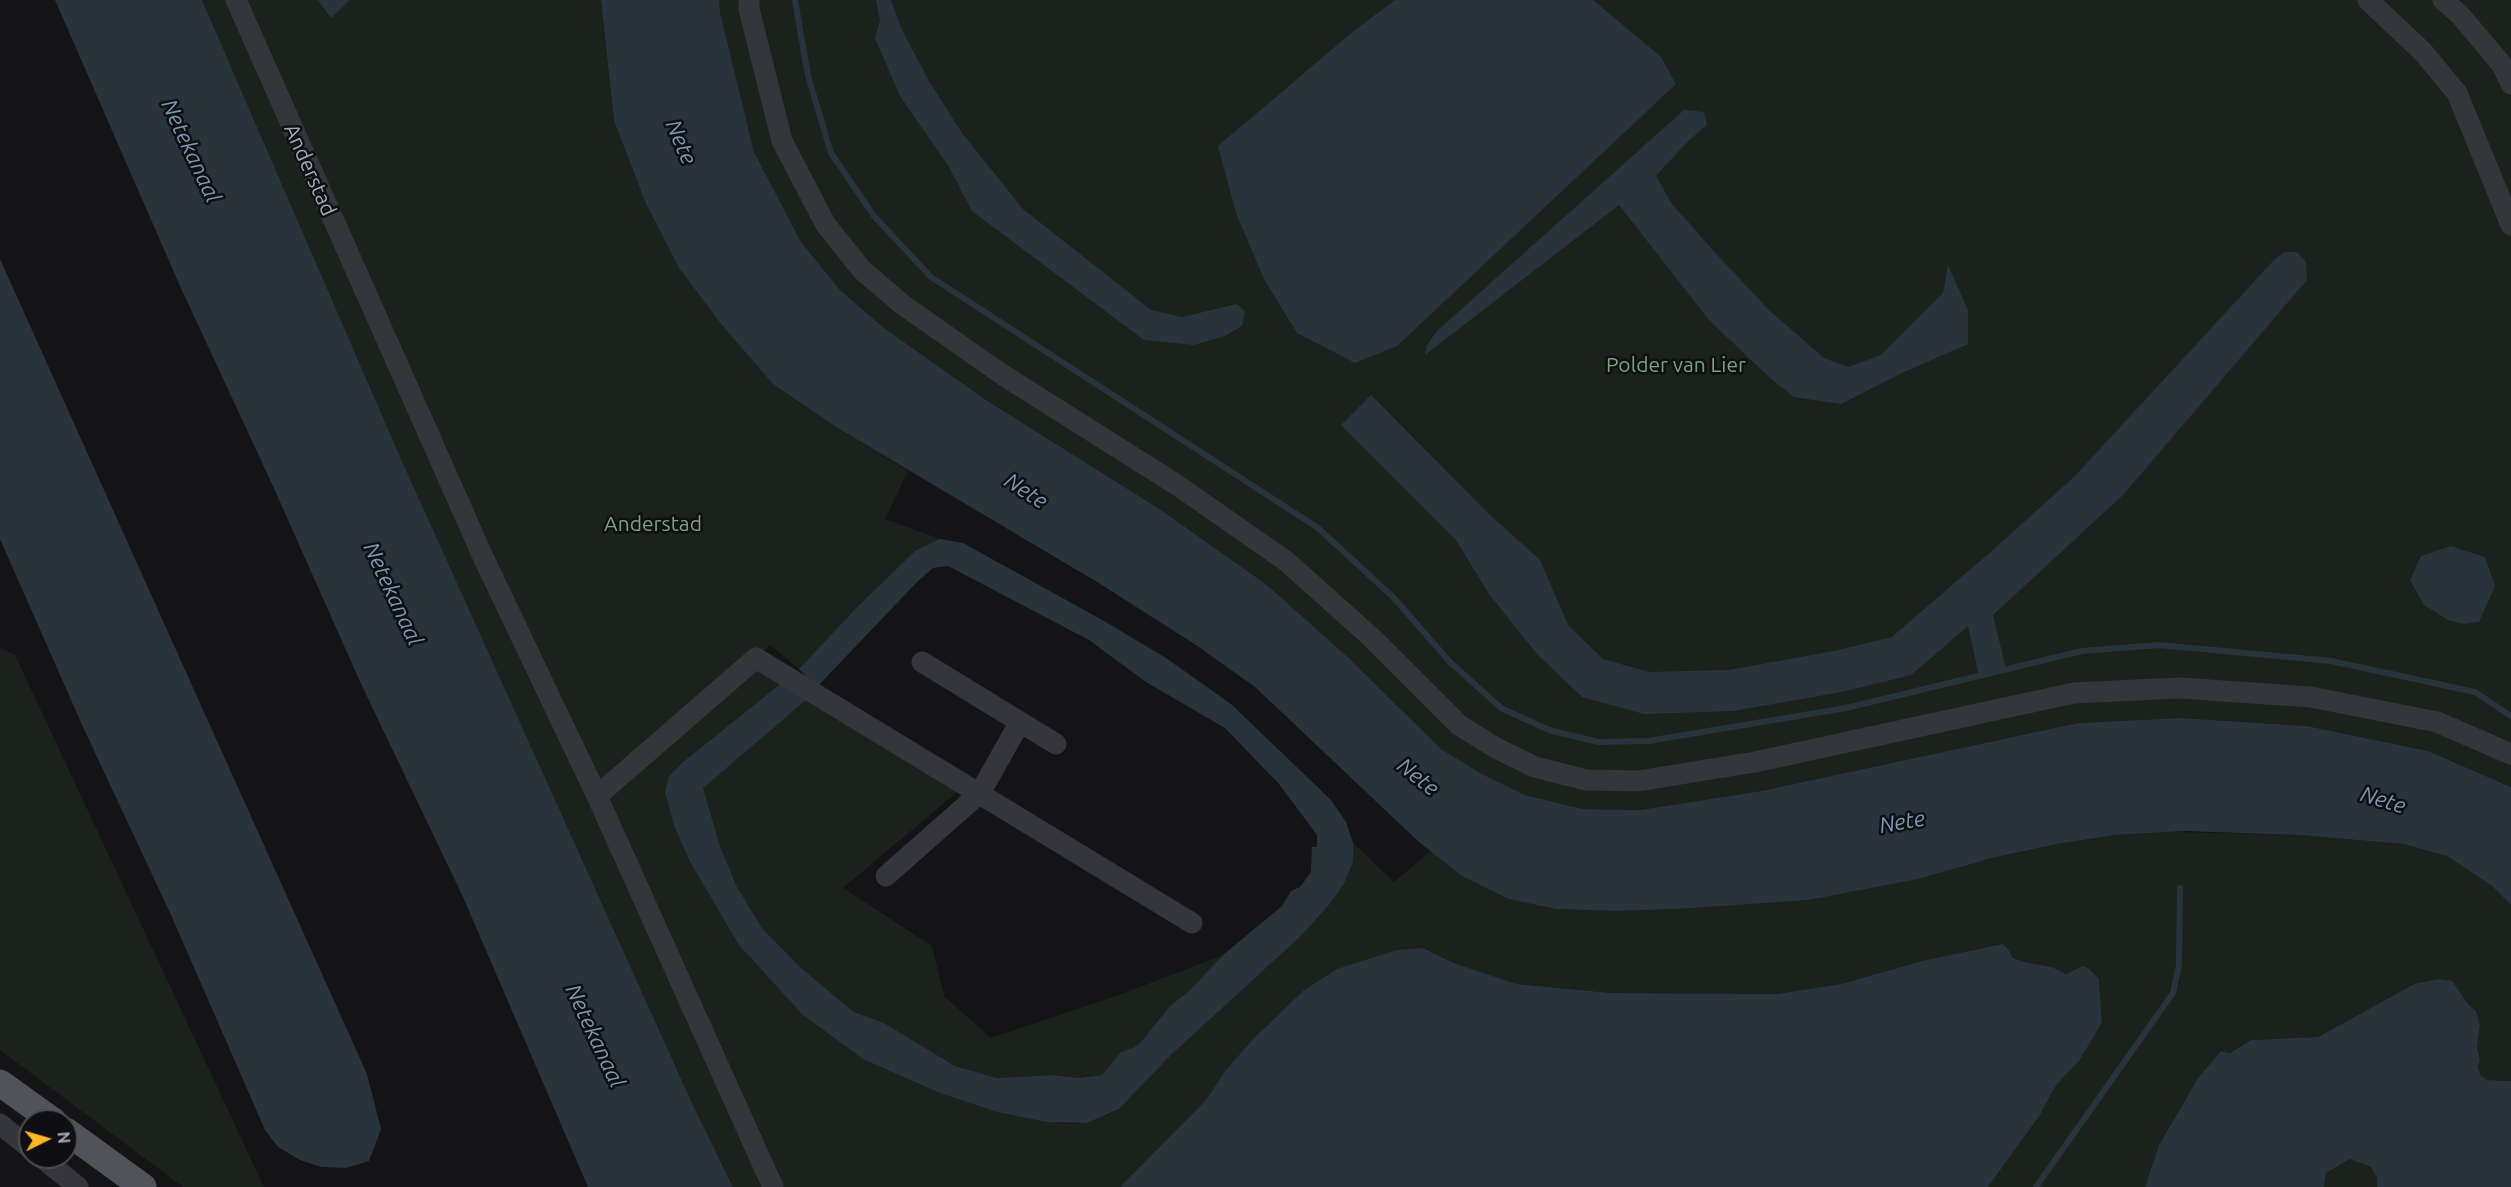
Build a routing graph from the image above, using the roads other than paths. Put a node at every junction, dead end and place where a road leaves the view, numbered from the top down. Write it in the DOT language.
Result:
graph roads {
  1 [pos="236,0"];
  2 [pos="749,0"];
  3 [pos="2368,0"];
  4 [pos="2443,0"];
  5 [pos="2511,84"];
  6 [pos="2511,225"];
  7 [pos="922,662"];
  8 [pos="1020,722"];
  9 [pos="1056,744"];
  10 [pos="2511,754"];
  11 [pos="980,793"];
  12 [pos="597,796"];
  13 [pos="886,876"];
  14 [pos="1192,923"];
  15 [pos="0,1083"];
  16 [pos="36,1109"];
  17 [pos="0,1124"];
  18 [pos="18,1138"];
  19 [pos="78,1140"];
  20 [pos="56,1169"];
  21 [pos="78,1187"];
  22 [pos="143,1187"];
  23 [pos="773,1187"];
  1 -- 12 [label="street, Anderstad"];
  2 -- 10 [label="street"];
  3 -- 6 [label="street"];
  4 -- 5 [label="street"];
  7 -- 8 [label="street"];
  8 -- 9 [label="street"];
  8 -- 11 [label="street"];
  11 -- 12 [label="street"];
  11 -- 13 [label="street"];
  11 -- 14 [label="street"];
  12 -- 23 [label="street, Anderstad"];
  15 -- 16 [label="main road"];
  17 -- 18 [label="street"];
  19 -- 22 [label="main road"];
  20 -- 21 [label="street"];
}
